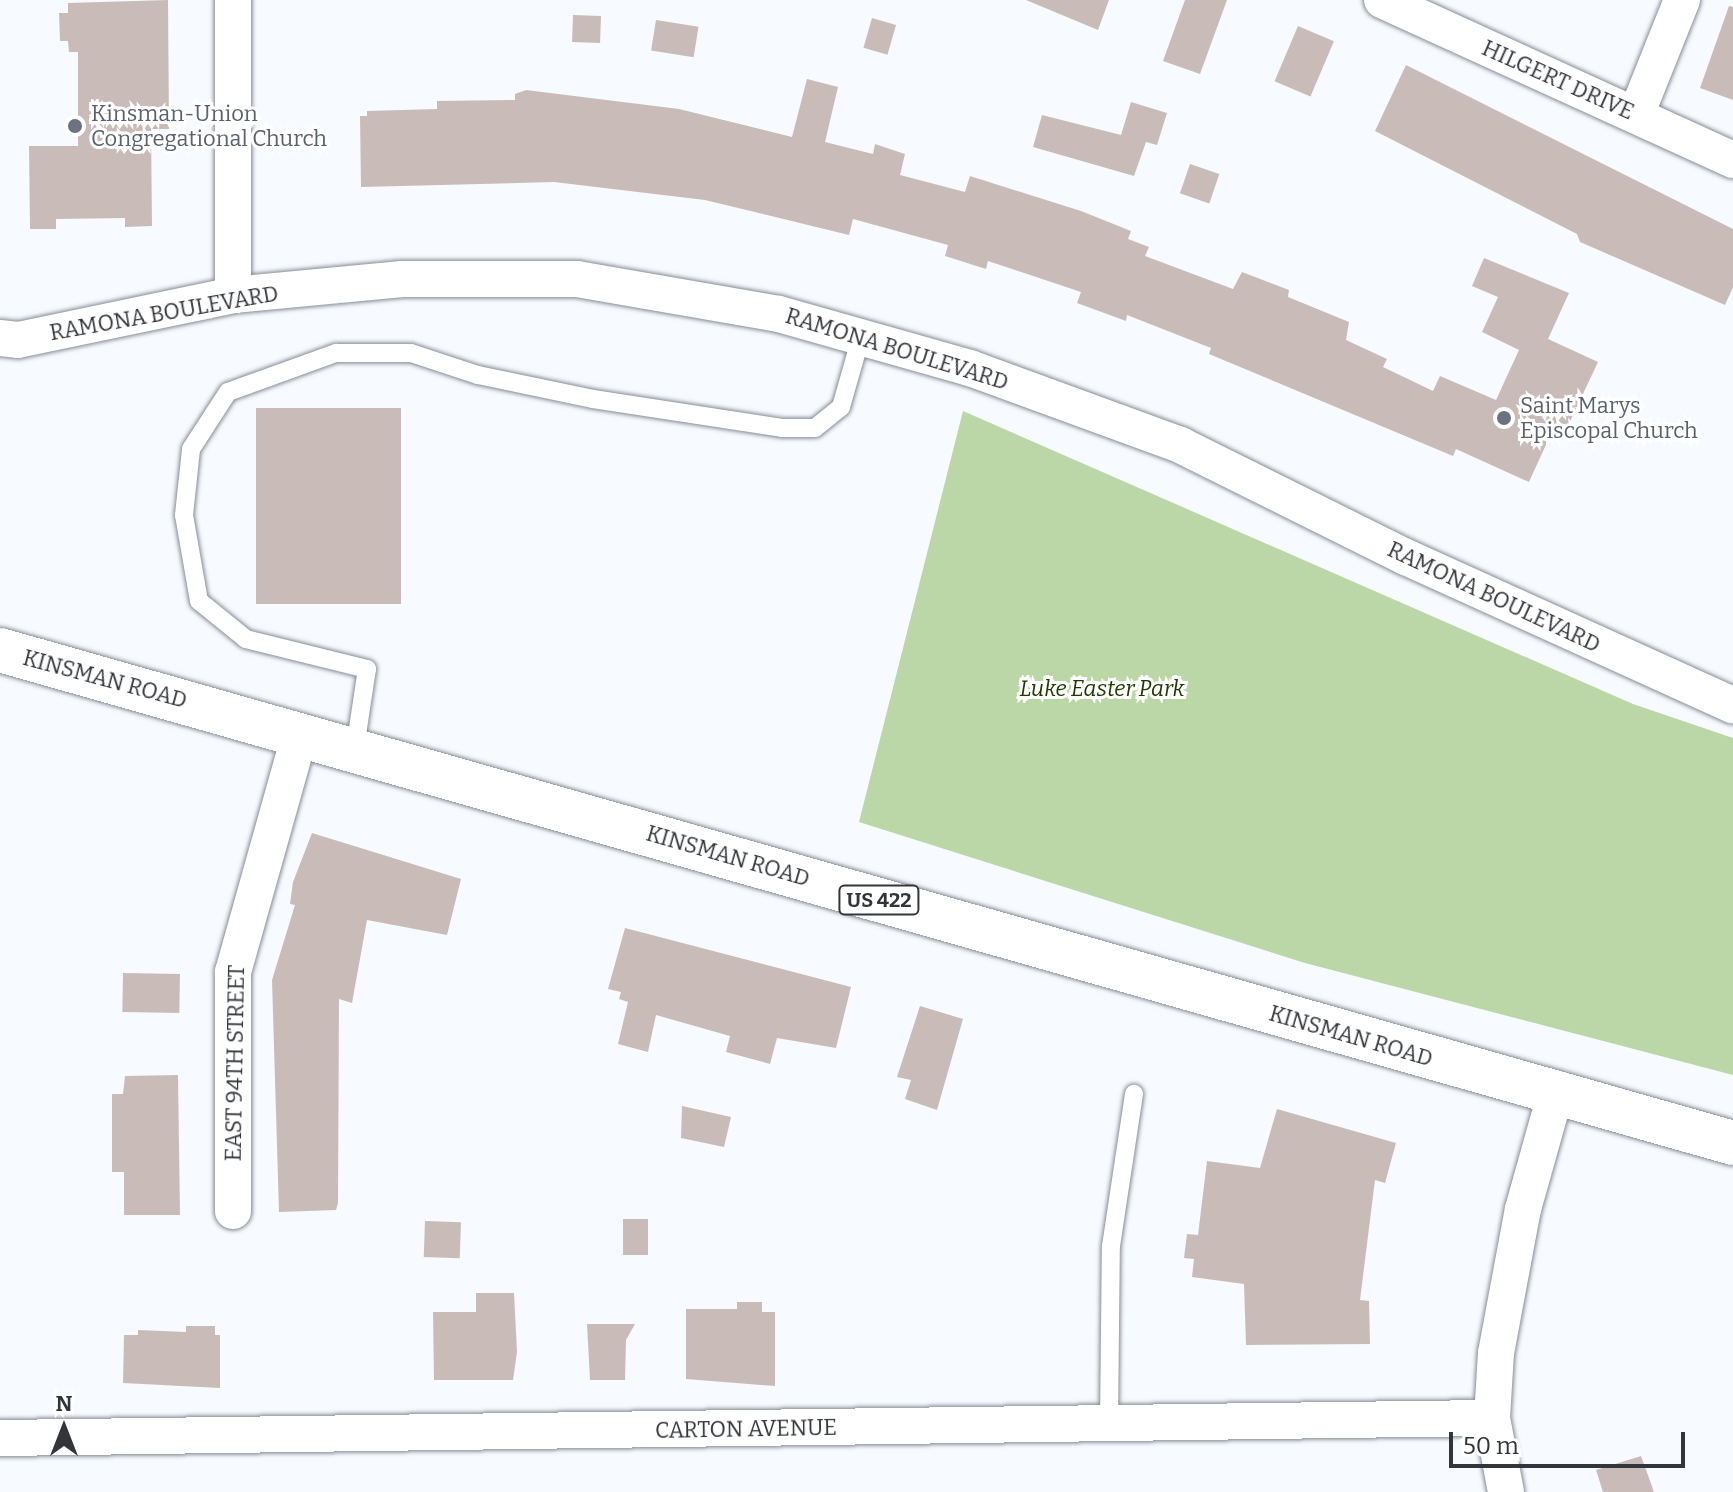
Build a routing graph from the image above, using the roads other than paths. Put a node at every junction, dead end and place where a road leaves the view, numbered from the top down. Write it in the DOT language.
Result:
graph roads {
  1 [pos="233,0"];
  2 [pos="1382,0"];
  3 [pos="1682,0"];
  4 [pos="1636,115"];
  5 [pos="1733,160"];
  6 [pos="233,295"];
  7 [pos="861,337"];
  8 [pos="0,338"];
  9 [pos="0,650"];
  10 [pos="1733,705"];
  11 [pos="300,733"];
  12 [pos="355,748"];
  13 [pos="1134,1094"];
  14 [pos="1555,1095"];
  15 [pos="1733,1143"];
  16 [pos="233,1211"];
  17 [pos="1492,1418"];
  18 [pos="1109,1424"];
  19 [pos="0,1438"];
  20 [pos="1506,1492"];
  1 -- 6 [label="street"];
  2 -- 4 [label="street, HILGERT DRIVE"];
  3 -- 4 [label="street"];
  4 -- 5 [label="street, HILGERT DRIVE"];
  6 -- 7 [label="street, RAMONA BOULEVARD"];
  6 -- 8 [label="street, RAMONA BOULEVARD"];
  7 -- 10 [label="street, RAMONA BOULEVARD"];
  7 -- 12 [label="lane"];
  9 -- 11 [label="main road, KINSMAN ROAD / US 422"];
  11 -- 12 [label="main road, KINSMAN ROAD / US 422"];
  11 -- 16 [label="street, EAST 94TH STREET"];
  12 -- 14 [label="main road, KINSMAN ROAD / US 422"];
  13 -- 18 [label="lane"];
  14 -- 15 [label="main road, KINSMAN ROAD / US 422"];
  14 -- 17 [label="street"];
  17 -- 18 [label="street, CARTON AVENUE"];
  17 -- 20 [label="street"];
  18 -- 19 [label="street, CARTON AVENUE"];
}
